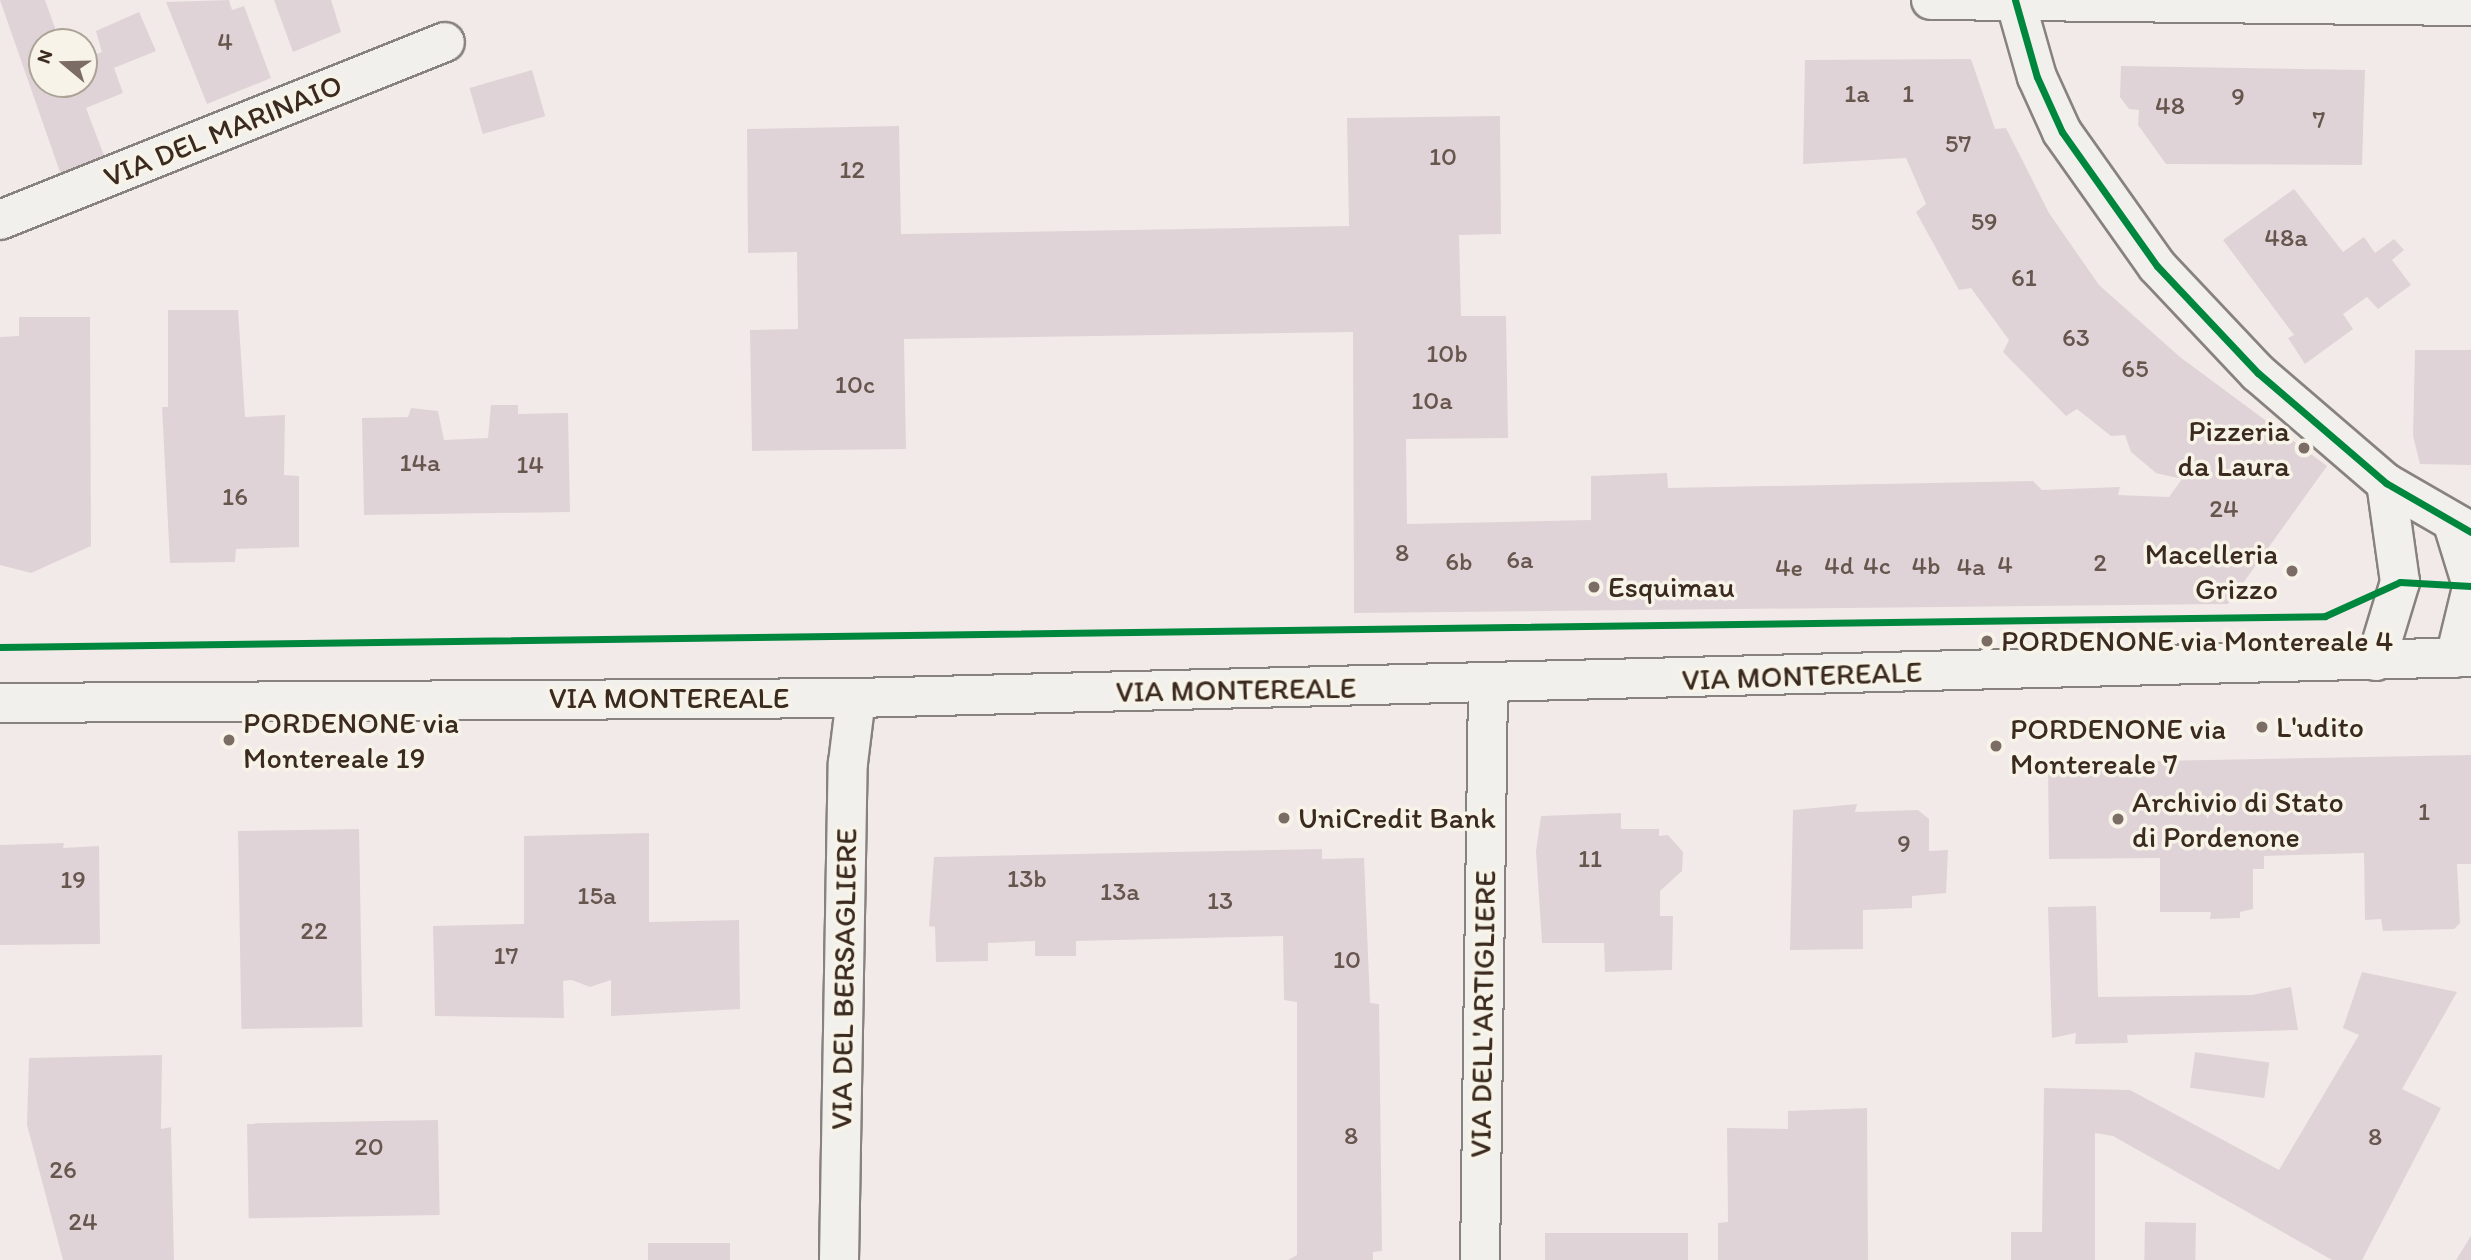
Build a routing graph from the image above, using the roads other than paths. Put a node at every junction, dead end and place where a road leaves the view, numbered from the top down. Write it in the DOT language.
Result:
graph roads {
  1 [pos="1931,0"];
  2 [pos="2016,2"];
  3 [pos="2471,6"];
  4 [pos="446,42"];
  5 [pos="0,219"];
  6 [pos="2386,483"];
  7 [pos="2462,528"];
  8 [pos="2471,582"];
  9 [pos="2471,592"];
  10 [pos="2463,658"];
  11 [pos="2376,661"];
  12 [pos="1488,685"];
  13 [pos="856,698"];
  14 [pos="0,703"];
  15 [pos="839,1260"];
  16 [pos="1480,1260"];
  1 -- 2 [label="street"];
  2 -- 3 [label="street"];
  2 -- 6 [label="street"];
  4 -- 5 [label="street, VIA DEL MARINAIO"];
  6 -- 7 [label="street"];
  6 -- 11 [label="street"];
  7 -- 8 [label="street"];
  9 -- 10 [label="street"];
  10 -- 11 [label="street, VIA MONTEREALE"];
  11 -- 12 [label="street, VIA MONTEREALE"];
  12 -- 13 [label="street, VIA MONTEREALE"];
  12 -- 16 [label="street, VIA DELL'ARTIGLIERE"];
  13 -- 14 [label="street, VIA MONTEREALE"];
  13 -- 15 [label="street, VIA DEL BERSAGLIERE"];
}
